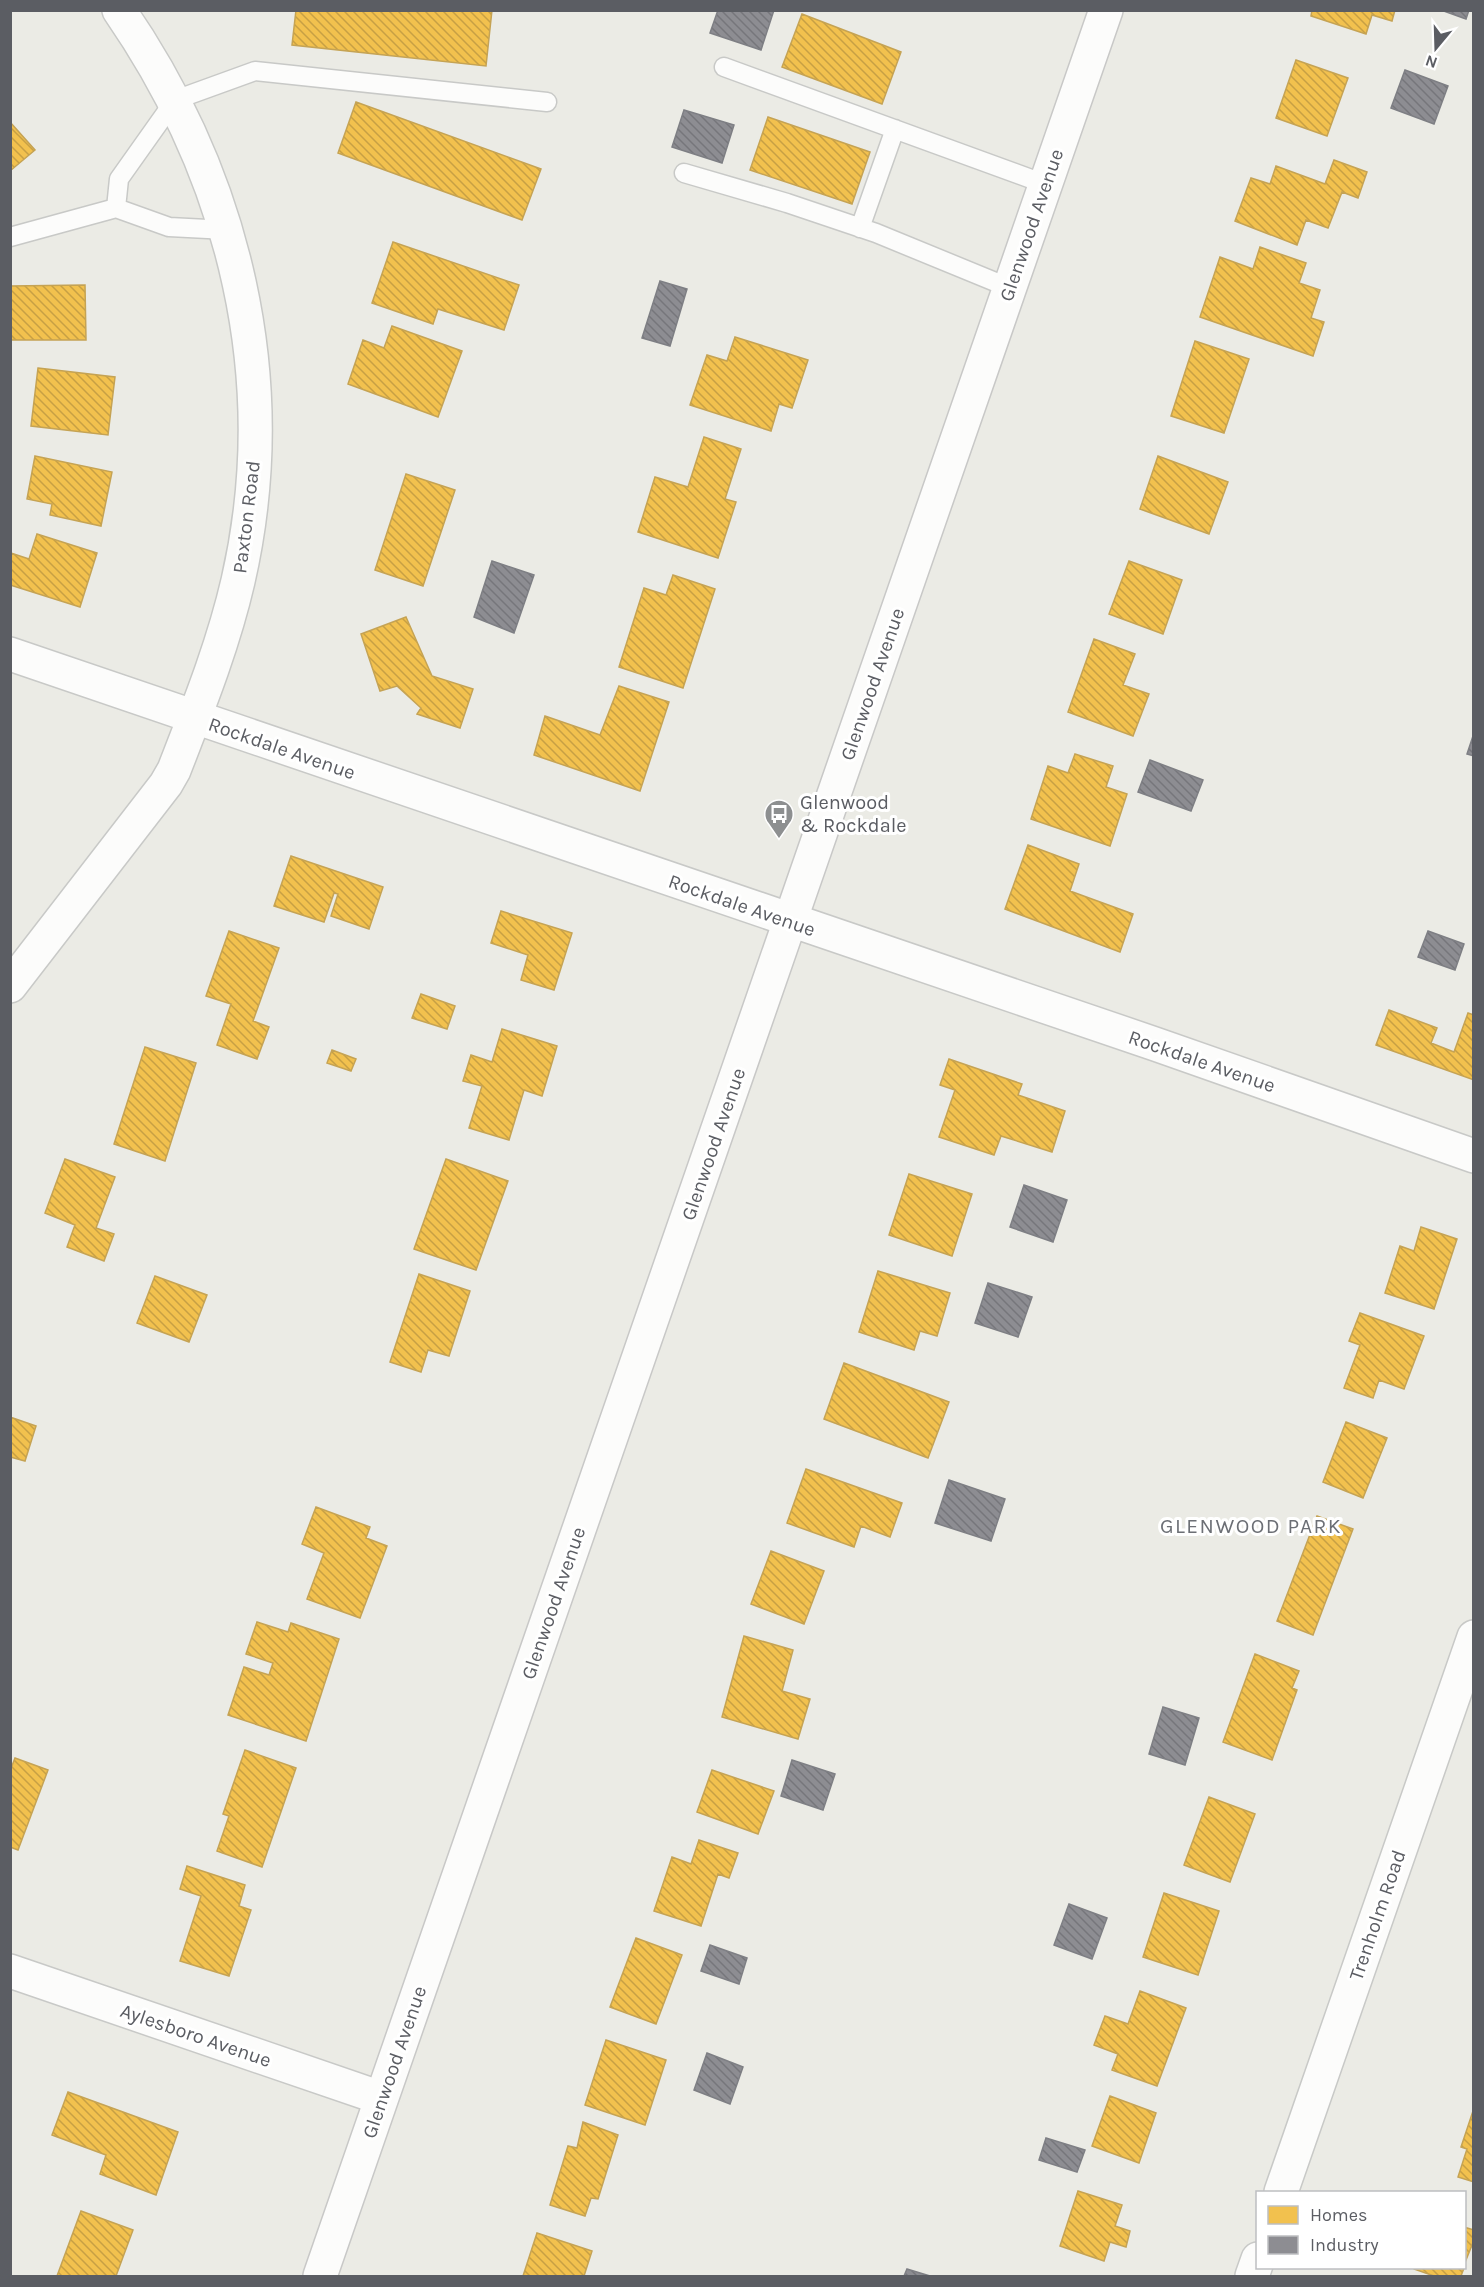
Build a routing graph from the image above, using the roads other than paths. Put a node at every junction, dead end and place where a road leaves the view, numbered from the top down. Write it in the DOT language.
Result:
graph roads {
  1 [pos="119,10"];
  2 [pos="1106,10"];
  3 [pos="724,67"];
  4 [pos="175,100"];
  5 [pos="548,102"];
  6 [pos="895,129"];
  7 [pos="684,173"];
  8 [pos="1045,184"];
  9 [pos="116,208"];
  10 [pos="860,228"];
  11 [pos="227,230"];
  12 [pos="10,237"];
  13 [pos="1010,288"];
  14 [pos="10,654"];
  15 [pos="194,717"];
  16 [pos="790,921"];
  17 [pos="10,986"];
  18 [pos="1473,1156"];
  19 [pos="1473,1637"];
  20 [pos="10,1971"];
  21 [pos="381,2098"];
  22 [pos="1282,2191"];
  23 [pos="1256,2262"];
  24 [pos="320,2277"];
  25 [pos="1251,2277"];
  1 -- 4 [label="street, Paxton Road"];
  2 -- 8 [label="street, Glenwood Avenue"];
  3 -- 6 [label="lane"];
  4 -- 5 [label="lane"];
  4 -- 9 [label="lane"];
  4 -- 11 [label="street, Paxton Road"];
  6 -- 8 [label="lane"];
  6 -- 10 [label="lane"];
  7 -- 10 [label="lane"];
  8 -- 13 [label="street, Glenwood Avenue"];
  9 -- 11 [label="lane"];
  9 -- 12 [label="lane"];
  10 -- 13 [label="lane"];
  11 -- 15 [label="street, Paxton Road"];
  13 -- 16 [label="street, Glenwood Avenue"];
  14 -- 15 [label="street, Rockdale Avenue"];
  15 -- 16 [label="street, Rockdale Avenue"];
  15 -- 17 [label="street, Paxton Road"];
  16 -- 18 [label="street, Rockdale Avenue"];
  16 -- 21 [label="street, Glenwood Avenue"];
  19 -- 22 [label="street, Trenholm Road"];
  20 -- 21 [label="street, Aylesboro Avenue"];
  21 -- 24 [label="street, Glenwood Avenue"];
  23 -- 25 [label="street"];
}
